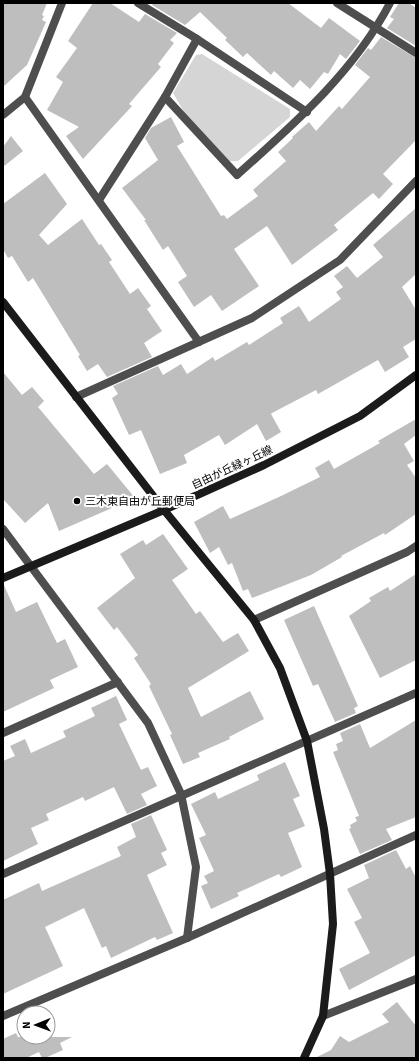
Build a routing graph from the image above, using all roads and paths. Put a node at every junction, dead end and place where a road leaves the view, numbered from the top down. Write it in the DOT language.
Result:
graph roads {
  1 [pos="62,3"];
  2 [pos="138,3"];
  3 [pos="337,3"];
  4 [pos="390,3"];
  5 [pos="377,29"];
  6 [pos="197,39"];
  7 [pos="416,53"];
  8 [pos="25,97"];
  9 [pos="165,97"];
  10 [pos="307,112"];
  11 [pos="3,115"];
  12 [pos="416,181"];
  13 [pos="99,200"];
  14 [pos="3,302"];
  15 [pos="199,342"];
  16 [pos="416,375"];
  17 [pos="76,396"];
  18 [pos="164,510"];
  19 [pos="3,528"];
  20 [pos="416,546"];
  21 [pos="32,566"];
  22 [pos="3,578"];
  23 [pos="254,620"];
  24 [pos="118,682"];
  25 [pos="416,693"];
  26 [pos="3,733"];
  27 [pos="307,740"];
  28 [pos="182,794"];
  29 [pos="416,835"];
  30 [pos="3,874"];
  31 [pos="330,874"];
  32 [pos="187,938"];
  33 [pos="416,979"];
  34 [pos="3,1016"];
  35 [pos="323,1016"];
  36 [pos="304,1058"];
  1 -- 8 [label="street"];
  2 -- 6 [label="street"];
  3 -- 5 [label="street"];
  4 -- 5 [label="street"];
  5 -- 7 [label="street"];
  5 -- 10 [label="street"];
  6 -- 9 [label="street"];
  6 -- 10 [label="street"];
  8 -- 11 [label="street"];
  8 -- 13 [label="street"];
  9 -- 10 [label="street"];
  9 -- 13 [label="street"];
  12 -- 15 [label="street"];
  13 -- 15 [label="street"];
  14 -- 17 [label="street"];
  15 -- 17 [label="street"];
  16 -- 18 [label="street, 自由が丘緑ヶ丘線"];
  17 -- 18 [label="street"];
  18 -- 21 [label="street, 自由が丘緑ヶ丘線"];
  18 -- 23 [label="street"];
  19 -- 21 [label="street"];
  20 -- 23 [label="street"];
  21 -- 22 [label="street, 自由が丘緑ヶ丘線"];
  21 -- 24 [label="street"];
  23 -- 27 [label="street"];
  24 -- 26 [label="street"];
  24 -- 28 [label="street"];
  25 -- 27 [label="street"];
  27 -- 28 [label="street"];
  27 -- 31 [label="street"];
  28 -- 30 [label="street"];
  28 -- 32 [label="street"];
  29 -- 31 [label="street"];
  31 -- 32 [label="street"];
  31 -- 35 [label="street"];
  32 -- 34 [label="street"];
  33 -- 35 [label="street"];
  35 -- 36 [label="street"];
}
